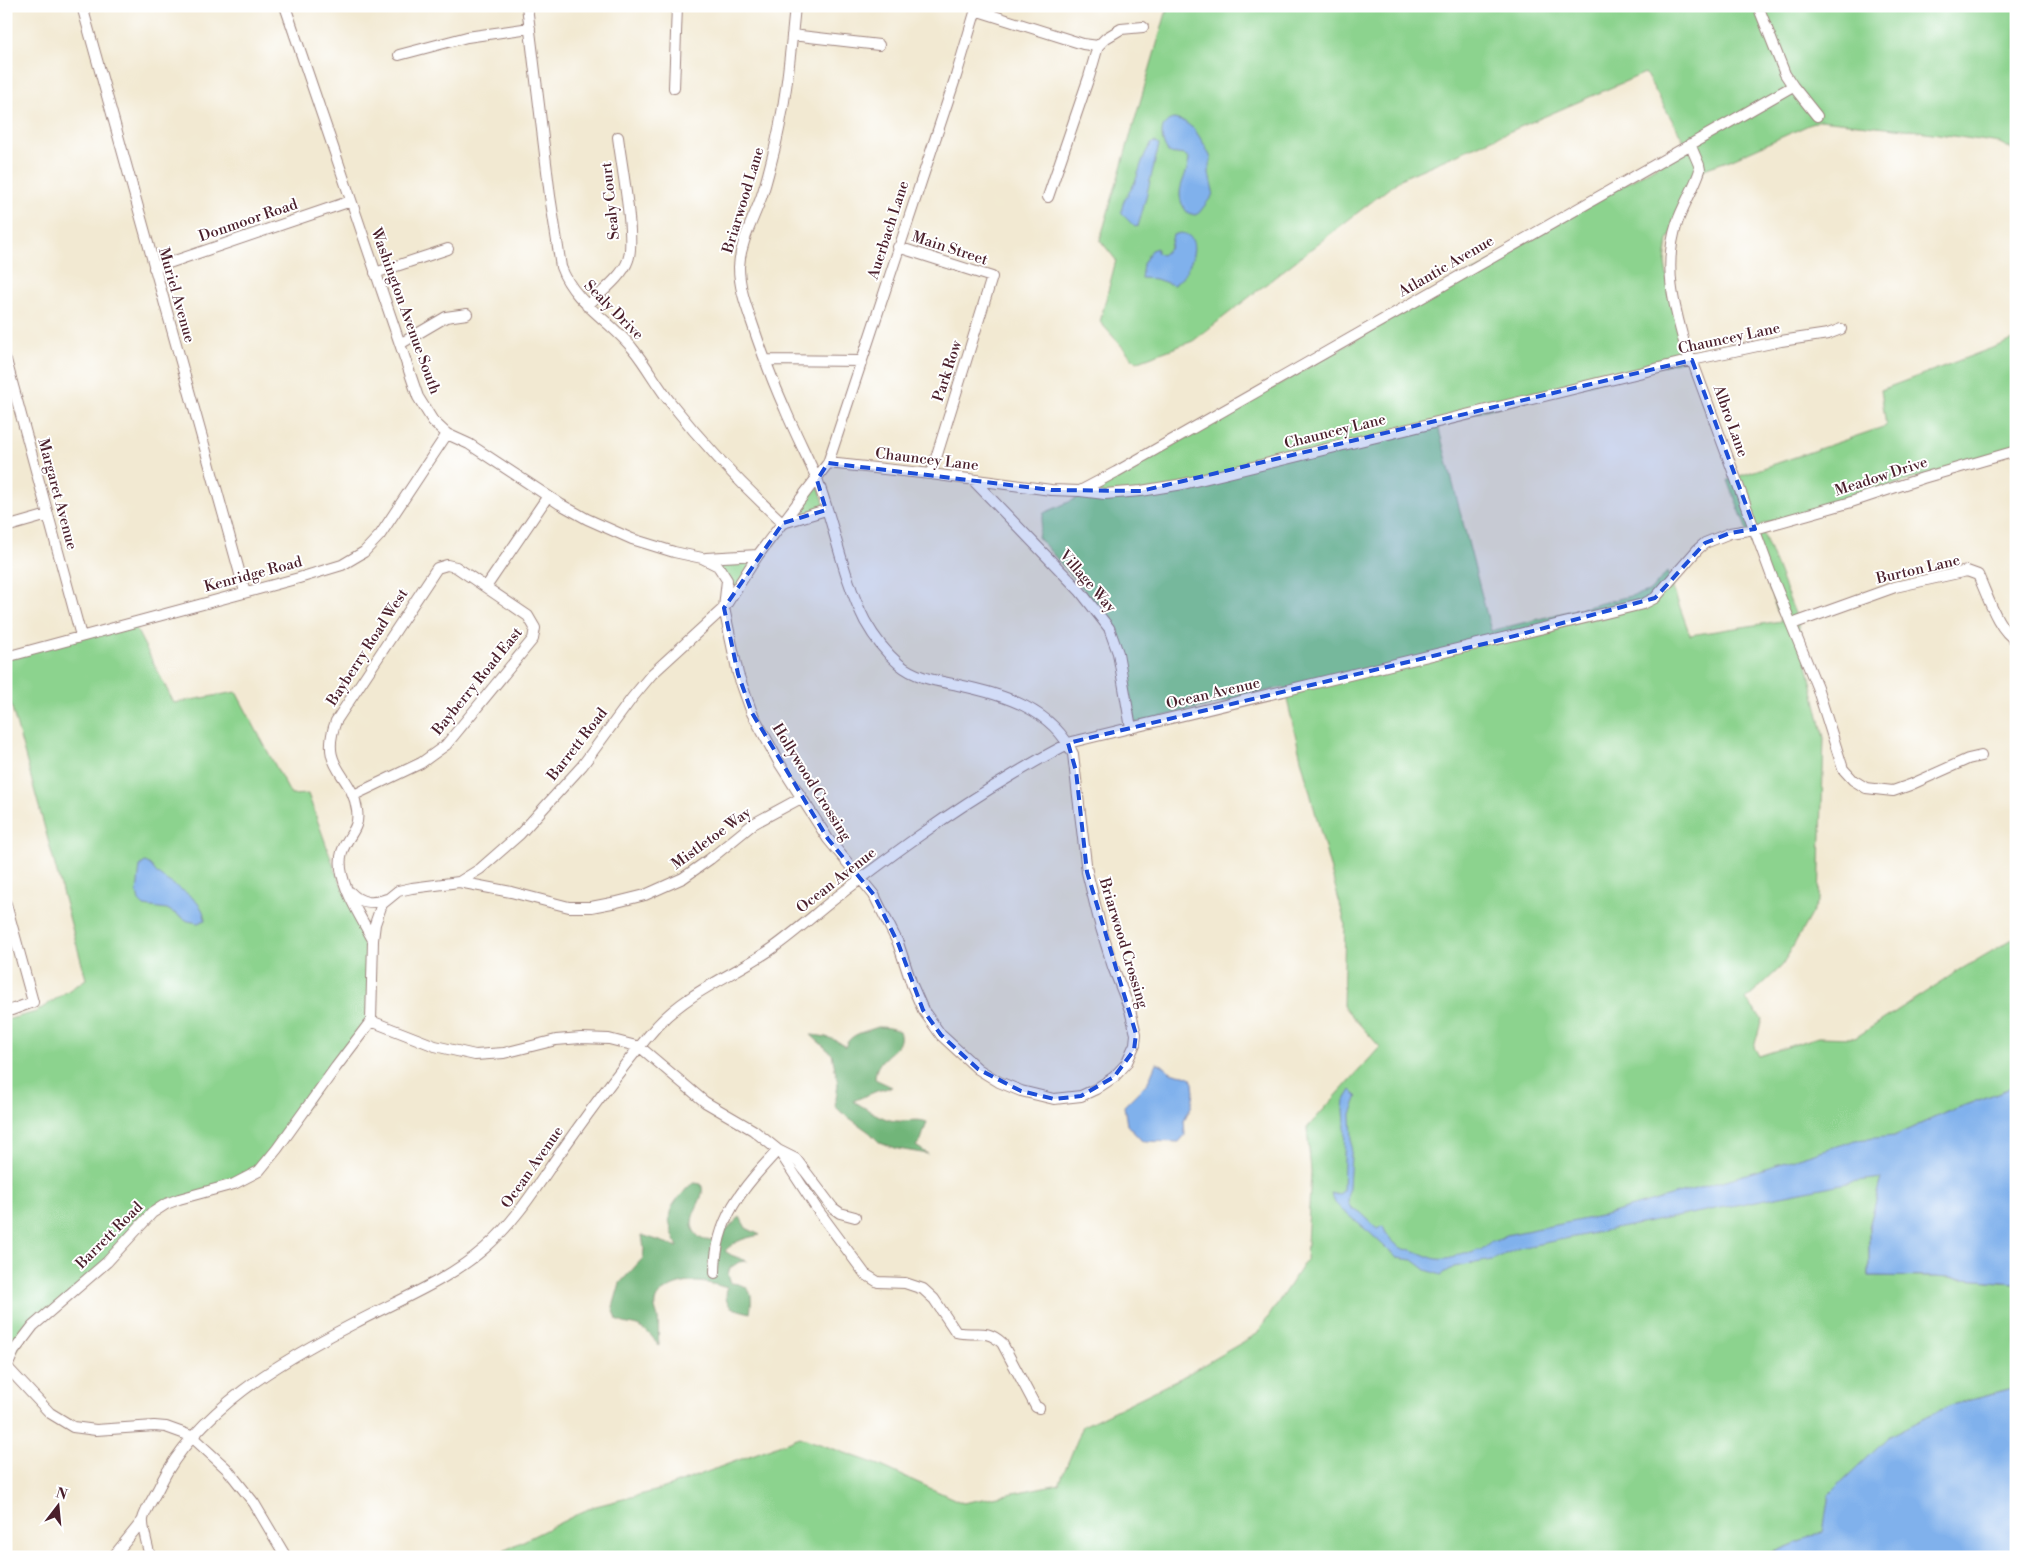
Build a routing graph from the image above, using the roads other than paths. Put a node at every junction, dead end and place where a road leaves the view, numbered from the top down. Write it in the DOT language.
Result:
graph roads {
  1 [pos="82,6"];
  2 [pos="285,6"];
  3 [pos="527,6"];
  4 [pos="677,6"];
  5 [pos="795,6"];
  6 [pos="1758,6"];
  7 [pos="976,8"];
  8 [pos="1143,27"];
  9 [pos="530,28"];
  10 [pos="792,35"];
  11 [pos="879,45"];
  12 [pos="1098,46"];
  13 [pos="400,56"];
  14 [pos="1793,86"];
  15 [pos="674,88"];
  16 [pos="1817,116"];
  17 [pos="618,137"];
  18 [pos="1690,144"];
  19 [pos="1048,197"];
  20 [pos="351,201"];
  21 [pos="898,247"];
  22 [pos="448,248"];
  23 [pos="154,268"];
  24 [pos="376,272"];
  25 [pos="992,277"];
  26 [pos="587,306"];
  27 [pos="467,314"];
  28 [pos="1841,328"];
  29 [pos="400,344"];
  30 [pos="6,360"];
  31 [pos="765,360"];
  32 [pos="862,360"];
  33 [pos="1692,360"];
  34 [pos="447,434"];
  35 [pos="2016,451"];
  36 [pos="828,463"];
  37 [pos="931,474"];
  38 [pos="817,480"];
  39 [pos="973,480"];
  40 [pos="1080,490"];
  41 [pos="548,496"];
  42 [pos="826,510"];
  43 [pos="48,515"];
  44 [pos="783,523"];
  45 [pos="6,527"];
  46 [pos="1755,529"];
  47 [pos="758,556"];
  48 [pos="702,558"];
  49 [pos="486,587"];
  50 [pos="244,592"];
  51 [pos="724,608"];
  52 [pos="1792,624"];
  53 [pos="81,636"];
  54 [pos="2016,640"];
  55 [pos="6,657"];
  56 [pos="1131,728"];
  57 [pos="1068,744"];
  58 [pos="1980,756"];
  59 [pos="354,795"];
  60 [pos="801,798"];
  61 [pos="860,879"];
  62 [pos="460,882"];
  63 [pos="348,890"];
  64 [pos="388,898"];
  65 [pos="6,904"];
  66 [pos="373,940"];
  67 [pos="6,1012"];
  68 [pos="371,1021"];
  69 [pos="640,1047"];
  70 [pos="1101,1086"];
  71 [pos="778,1150"];
  72 [pos="855,1217"];
  73 [pos="715,1274"];
  74 [pos="7,1368"];
  75 [pos="1039,1408"];
  76 [pos="191,1436"];
  77 [pos="143,1520"];
  78 [pos="113,1557"];
  79 [pos="150,1557"];
  80 [pos="286,1557"];
  1 -- 23 [label="street, Muriel Avenue"];
  2 -- 20 [label="street, Washington Avenue South"];
  3 -- 9 [label="street, Sealy Drive"];
  4 -- 15 [label="street"];
  5 -- 10 [label="street, Briarwood Lane"];
  6 -- 14 [label="street"];
  7 -- 12 [label="street"];
  7 -- 21 [label="street, Auerbach Lane"];
  8 -- 12 [label="street"];
  9 -- 13 [label="street"];
  9 -- 26 [label="street, Sealy Drive"];
  10 -- 11 [label="street"];
  10 -- 31 [label="street, Briarwood Lane"];
  12 -- 19 [label="street"];
  14 -- 16 [label="street"];
  14 -- 18 [label="street, Atlantic Avenue"];
  17 -- 26 [label="street, Sealy Court"];
  18 -- 33 [label="street, Albro Lane"];
  18 -- 40 [label="street, Atlantic Avenue"];
  20 -- 23 [label="street, Donmoor Road"];
  20 -- 24 [label="street, Washington Avenue South"];
  21 -- 25 [label="street, Main Street"];
  21 -- 32 [label="street, Auerbach Lane"];
  22 -- 24 [label="street"];
  23 -- 50 [label="street, Muriel Avenue"];
  24 -- 29 [label="street, Washington Avenue South"];
  25 -- 37 [label="street, Park Row"];
  26 -- 44 [label="street, Sealy Drive"];
  27 -- 29 [label="street"];
  28 -- 33 [label="street, Chauncey Lane"];
  29 -- 34 [label="street, Washington Avenue South"];
  30 -- 43 [label="street, Margaret Avenue"];
  31 -- 32 [label="street"];
  31 -- 38 [label="street, Briarwood Lane"];
  32 -- 36 [label="street, Auerbach Lane"];
  33 -- 40 [label="street, Chauncey Lane"];
  33 -- 46 [label="street, Albro Lane"];
  34 -- 41 [label="street, Washington Avenue South"];
  34 -- 50 [label="street, Kenridge Road"];
  35 -- 46 [label="street, Meadow Drive"];
  36 -- 37 [label="street, Chauncey Lane"];
  36 -- 38 [label="street"];
  37 -- 39 [label="street, Chauncey Lane"];
  38 -- 42 [label="street, Briarwood Crossing"];
  38 -- 44 [label="street, Barrett Road"];
  39 -- 40 [label="street, Chauncey Lane"];
  39 -- 56 [label="street, Village Way"];
  41 -- 48 [label="street, Washington Avenue South"];
  41 -- 49 [label="street"];
  42 -- 44 [label="street"];
  42 -- 57 [label="street, Briarwood Crossing"];
  43 -- 45 [label="street"];
  43 -- 53 [label="street, Margaret Avenue"];
  44 -- 47 [label="street, Barrett Road"];
  46 -- 52 [label="street, Albro Lane"];
  46 -- 56 [label="street, Ocean Avenue"];
  47 -- 48 [label="street, Washington Avenue South"];
  47 -- 51 [label="street, Barrett Road"];
  48 -- 51 [label="street, Washington Avenue South"];
  49 -- 59 [label="street, Bayberry Road East"];
  49 -- 59 [label="street, Bayberry Road West"];
  50 -- 53 [label="street, Kenridge Road"];
  51 -- 60 [label="street, Hollywood Crossing"];
  51 -- 62 [label="street, Barrett Road"];
  52 -- 54 [label="street, Burton Lane"];
  52 -- 58 [label="street, Albro Lane"];
  53 -- 55 [label="street, Kenridge Road"];
  56 -- 57 [label="street, Ocean Avenue"];
  57 -- 61 [label="street, Ocean Avenue"];
  57 -- 70 [label="street, Briarwood Crossing"];
  59 -- 63 [label="street"];
  60 -- 61 [label="street, Hollywood Crossing"];
  60 -- 62 [label="street, Mistletoe Way"];
  61 -- 69 [label="street, Ocean Avenue"];
  61 -- 70 [label="street, Hollywood Crossing"];
  62 -- 64 [label="street, Barrett Road"];
  63 -- 64 [label="street, Barrett Road"];
  63 -- 66 [label="street"];
  64 -- 66 [label="street"];
  65 -- 67 [label="street"];
  66 -- 68 [label="street"];
  68 -- 69 [label="street"];
  68 -- 74 [label="street, Barrett Road"];
  69 -- 71 [label="street"];
  69 -- 76 [label="street, Ocean Avenue"];
  71 -- 72 [label="street"];
  71 -- 73 [label="street"];
  71 -- 75 [label="street"];
  74 -- 76 [label="street"];
  76 -- 77 [label="street, Ocean Avenue"];
  76 -- 80 [label="street"];
  77 -- 78 [label="street, Ocean Avenue"];
  77 -- 79 [label="street"];
}
